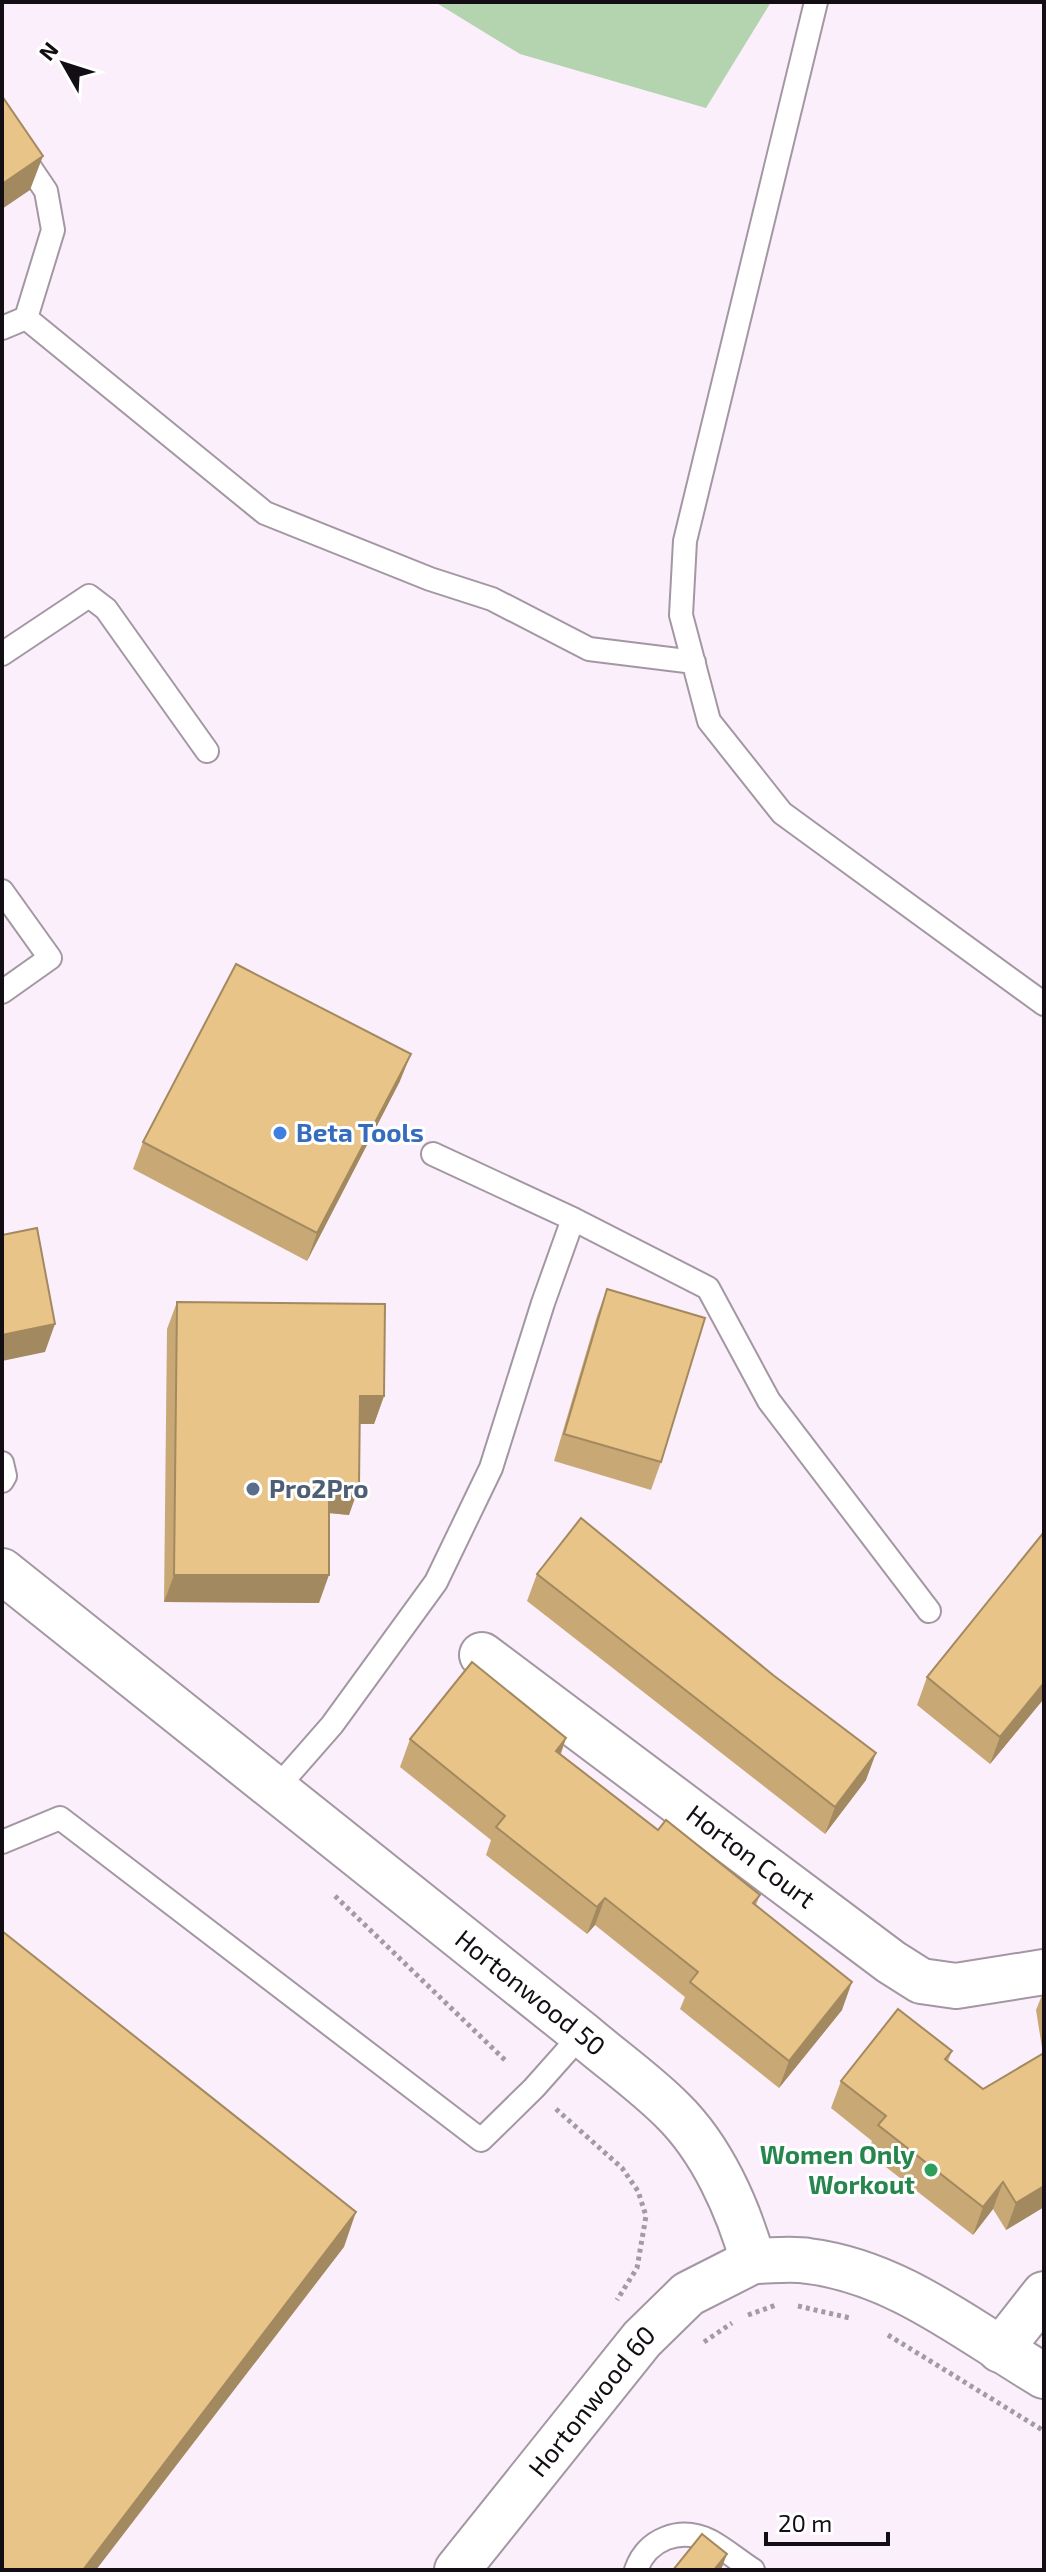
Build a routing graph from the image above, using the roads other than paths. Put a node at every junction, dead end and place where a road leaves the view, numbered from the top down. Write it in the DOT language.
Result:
graph roads {
  1 [pos="805,2"];
  2 [pos="816,2"];
  3 [pos="811,24"];
  4 [pos="2,126"];
  5 [pos="26,318"];
  6 [pos="2,328"];
  7 [pos="2,654"];
  8 [pos="694,662"];
  9 [pos="207,751"];
  10 [pos="2,891"];
  11 [pos="2,992"];
  12 [pos="1044,1004"];
  13 [pos="433,1154"];
  14 [pos="573,1219"];
  15 [pos="2,1463"];
  16 [pos="2,1481"];
  17 [pos="2,1571"];
  18 [pos="929,1611"];
  19 [pos="482,1655"];
  20 [pos="275,1790"];
  21 [pos="2,1842"];
  22 [pos="1044,1972"];
  23 [pos="582,2034"];
  24 [pos="753,2261"];
  25 [pos="1044,2294"];
  26 [pos="1000,2350"];
  27 [pos="1044,2376"];
  28 [pos="457,2570"];
  29 [pos="636,2570"];
  30 [pos="753,2570"];
  1 -- 3 [label="lane"];
  2 -- 3 [label="lane"];
  3 -- 8 [label="lane"];
  4 -- 5 [label="lane"];
  5 -- 6 [label="lane"];
  5 -- 8 [label="lane"];
  7 -- 9 [label="lane"];
  8 -- 12 [label="lane"];
  10 -- 11 [label="lane"];
  13 -- 14 [label="lane"];
  14 -- 18 [label="lane"];
  14 -- 20 [label="lane"];
  15 -- 16 [label="lane"];
  17 -- 20 [label="street, Hortonwood 50"];
  19 -- 22 [label="street, Horton Court"];
  20 -- 23 [label="street, Hortonwood 50"];
  21 -- 23 [label="lane"];
  23 -- 24 [label="street, Hortonwood 50"];
  24 -- 26 [label="street"];
  24 -- 28 [label="street, Hortonwood 60"];
  25 -- 26 [label="street"];
  26 -- 27 [label="street"];
  29 -- 30 [label="lane"];
}
